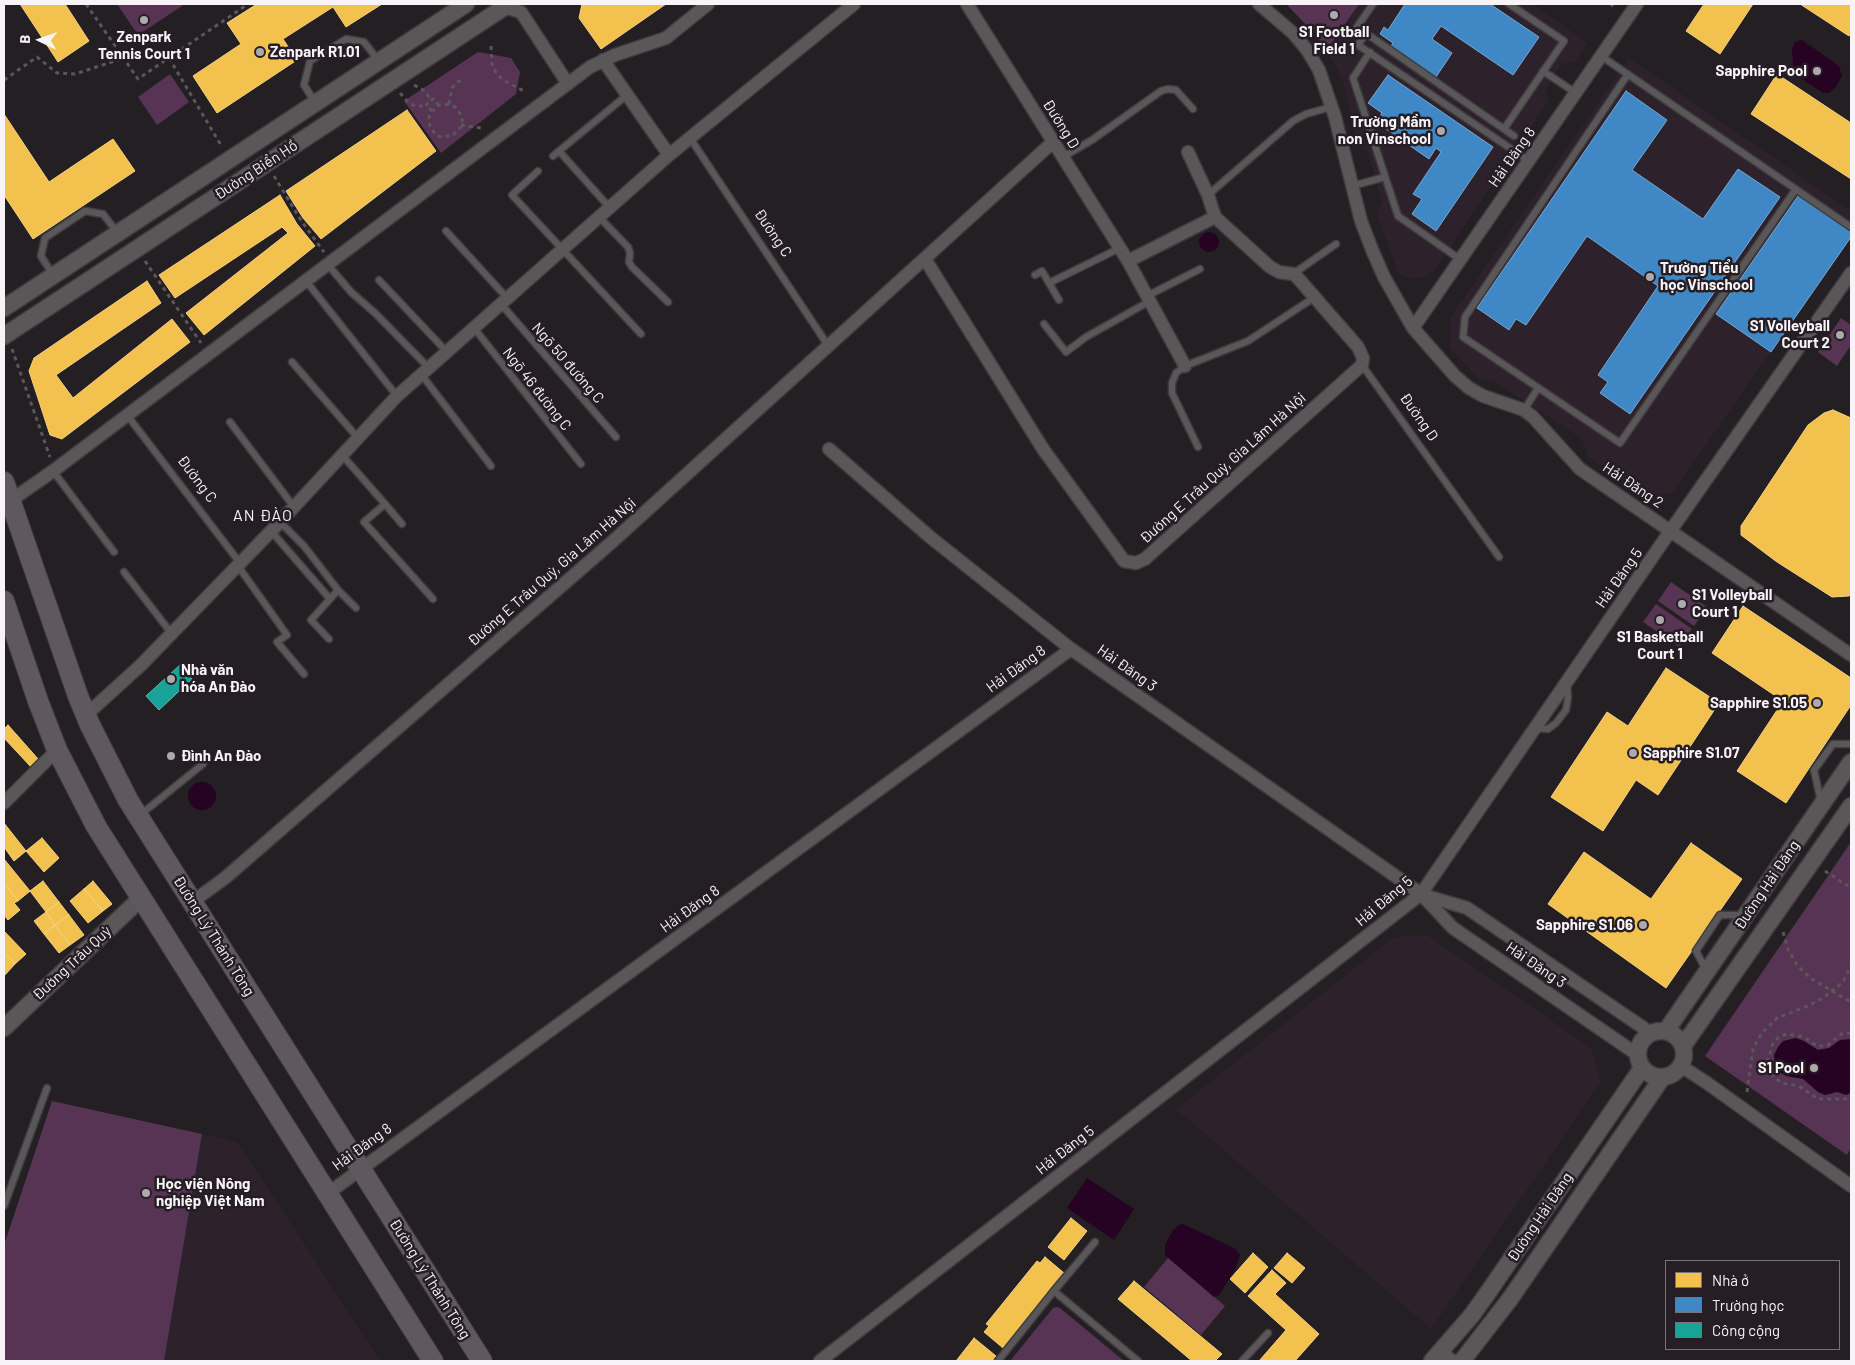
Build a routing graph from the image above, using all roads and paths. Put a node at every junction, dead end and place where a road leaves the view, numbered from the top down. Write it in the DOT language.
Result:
graph roads {
  1 [pos="86,4"];
  2 [pos="248,4"];
  3 [pos="466,4"];
  4 [pos="708,4"];
  5 [pos="854,4"];
  6 [pos="967,4"];
  7 [pos="1260,4"];
  8 [pos="1373,4"];
  9 [pos="1509,4"];
  10 [pos="1610,4"];
  11 [pos="1637,4"];
  12 [pos="511,6"];
  13 [pos="1617,8"];
  14 [pos="1366,33"];
  15 [pos="491,46"];
  16 [pos="1370,52"];
  17 [pos="1602,56"];
  18 [pos="124,58"];
  19 [pos="169,58"];
  20 [pos="603,60"];
  21 [pos="379,61"];
  22 [pos="1543,71"];
  23 [pos="1628,74"];
  24 [pos="463,79"];
  25 [pos="4,80"];
  26 [pos="568,84"];
  27 [pos="412,85"];
  28 [pos="1446,89"];
  29 [pos="524,92"];
  30 [pos="400,93"];
  31 [pos="1576,93"];
  32 [pos="627,95"];
  33 [pos="430,99"];
  34 [pos="1439,100"];
  35 [pos="316,103"];
  36 [pos="449,104"];
  37 [pos="426,106"];
  38 [pos="438,106"];
  39 [pos="1332,107"];
  40 [pos="1193,109"];
  41 [pos="432,110"];
  42 [pos="461,125"];
  43 [pos="481,128"];
  44 [pos="1504,129"];
  45 [pos="1514,136"];
  46 [pos="690,138"];
  47 [pos="1054,142"];
  48 [pos="222,147"];
  49 [pos="560,151"];
  50 [pos="1188,152"];
  51 [pos="669,155"];
  52 [pos="553,156"];
  53 [pos="1063,157"];
  54 [pos="1529,161"];
  55 [pos="538,171"];
  56 [pos="274,176"];
  57 [pos="1385,177"];
  58 [pos="1352,186"];
  59 [pos="1796,189"];
  60 [pos="1208,195"];
  61 [pos="610,208"];
  62 [pos="1215,217"];
  63 [pos="599,218"];
  64 [pos="1851,227"];
  65 [pos="446,231"];
  66 [pos="118,233"];
  67 [pos="1336,244"];
  68 [pos="1120,248"];
  69 [pos="564,249"];
  70 [pos="326,258"];
  71 [pos="925,258"];
  72 [pos="1460,260"];
  73 [pos="145,261"];
  74 [pos="1128,261"];
  75 [pos="1200,269"];
  76 [pos="1851,273"];
  77 [pos="1293,274"];
  78 [pos="54,275"];
  79 [pos="1035,275"];
  80 [pos="379,280"];
  81 [pos="306,281"];
  82 [pos="1049,283"];
  83 [pos="1315,297"];
  84 [pos="1148,298"];
  85 [pos="1059,300"];
  86 [pos="505,301"];
  87 [pos="668,302"];
  88 [pos="4,308"];
  89 [pos="1044,324"];
  90 [pos="474,328"];
  91 [pos="1413,328"];
  92 [pos="641,334"];
  93 [pos="8,343"];
  94 [pos="203,345"];
  95 [pos="829,347"];
  96 [pos="447,352"];
  97 [pos="292,362"];
  98 [pos="1362,365"];
  99 [pos="1184,366"];
  100 [pos="425,371"];
  101 [pos="1538,388"];
  102 [pos="397,396"];
  103 [pos="1524,410"];
  104 [pos="127,415"];
  105 [pos="230,422"];
  106 [pos="616,437"];
  107 [pos="358,438"];
  108 [pos="1198,447"];
  109 [pos="830,448"];
  110 [pos="342,454"];
  111 [pos="581,464"];
  112 [pos="491,466"];
  113 [pos="53,470"];
  114 [pos="7,491"];
  115 [pos="385,504"];
  116 [pos="294,507"];
  117 [pos="402,524"];
  118 [pos="276,526"];
  119 [pos="1671,530"];
  120 [pos="114,552"];
  121 [pos="1499,557"];
  122 [pos="239,564"];
  123 [pos="124,572"];
  124 [pos="338,590"];
  125 [pos="330,600"];
  126 [pos="433,600"];
  127 [pos="4,601"];
  128 [pos="356,608"];
  129 [pos="7,623"];
  130 [pos="172,634"];
  131 [pos="329,639"];
  132 [pos="1071,649"];
  133 [pos="1851,655"];
  134 [pos="304,674"];
  135 [pos="86,715"];
  136 [pos="1851,744"];
  137 [pos="57,750"];
  138 [pos="1851,762"];
  139 [pos="203,764"];
  140 [pos="4,803"];
  141 [pos="1822,805"];
  142 [pos="1851,806"];
  143 [pos="138,816"];
  144 [pos="1825,871"];
  145 [pos="1851,888"];
  146 [pos="1421,894"];
  147 [pos="140,899"];
  148 [pos="192,902"];
  149 [pos="1783,932"];
  150 [pos="1851,965"];
  151 [pos="1833,990"];
  152 [pos="1851,1002"];
  153 [pos="4,1028"];
  154 [pos="1659,1032"];
  155 [pos="1851,1033"];
  156 [pos="1683,1046"];
  157 [pos="1640,1062"];
  158 [pos="1681,1066"];
  159 [pos="1662,1078"];
  160 [pos="47,1088"];
  161 [pos="1747,1092"];
  162 [pos="1851,1097"];
  163 [pos="360,1169"];
  164 [pos="1851,1186"];
  165 [pos="327,1194"];
  166 [pos="4,1202"];
  167 [pos="1095,1242"];
  168 [pos="1054,1291"];
  169 [pos="1268,1333"];
  170 [pos="1442,1358"];
  171 [pos="432,1361"];
  172 [pos="482,1361"];
  173 [pos="820,1361"];
  174 [pos="998,1361"];
  175 [pos="1138,1361"];
  176 [pos="1242,1361"];
  177 [pos="1462,1361"];
  1 -- 18 [label="path"];
  2 -- 19 [label="path"];
  3 -- 21 [label="street, Đường Biển Hồ"];
  4 -- 20 [label="street"];
  5 -- 46 [label="street"];
  6 -- 47 [label="street, Đường D"];
  7 -- 39 [label="street, Hải Đăng 2"];
  8 -- 14 [label="lane"];
  9 -- 22 [label="lane"];
  10 -- 13 [label="path"];
  11 -- 17 [label="street, Hải Đăng 8"];
  12 -- 26 [label="street"];
  12 -- 93 [label="street, Đường Biển Hồ"];
  14 -- 16 [label="lane"];
  14 -- 28 [label="lane"];
  15 -- 29 [label="path"];
  16 -- 34 [label="lane"];
  16 -- 57 [label="lane"];
  17 -- 23 [label="lane"];
  17 -- 31 [label="street, Hải Đăng 8"];
  18 -- 19 [label="path"];
  18 -- 25 [label="path"];
  19 -- 48 [label="path"];
  20 -- 26 [label="street"];
  20 -- 32 [label="street"];
  21 -- 35 [label="street, Đường Biển Hồ"];
  21 -- 35 [label="lane"];
  22 -- 31 [label="lane"];
  22 -- 44 [label="lane"];
  23 -- 59 [label="lane"];
  23 -- 101 [label="lane"];
  24 -- 36 [label="path"];
  26 -- 70 [label="street"];
  27 -- 33 [label="path"];
  28 -- 34 [label="lane"];
  28 -- 44 [label="lane"];
  30 -- 37 [label="path"];
  31 -- 54 [label="street, Hải Đăng 8"];
  32 -- 49 [label="lane"];
  32 -- 51 [label="street"];
  33 -- 37 [label="path"];
  33 -- 38 [label="path"];
  34 -- 54 [label="lane"];
  35 -- 66 [label="street, Đường Biển Hồ"];
  36 -- 38 [label="path"];
  36 -- 42 [label="path"];
  37 -- 41 [label="path"];
  38 -- 41 [label="path"];
  39 -- 58 [label="street, Hải Đăng 2"];
  39 -- 60 [label="lane"];
  40 -- 53 [label="lane"];
  41 -- 42 [label="path"];
  42 -- 43 [label="path"];
  44 -- 45 [label="lane"];
  46 -- 51 [label="street"];
  46 -- 95 [label="lane, Đường C"];
  47 -- 53 [label="street, Đường D"];
  47 -- 71 [label="street, Đường E Trâu Quỳ, Gia Lâm Hà Nội"];
  49 -- 52 [label="lane"];
  49 -- 61 [label="lane"];
  50 -- 60 [label="street"];
  51 -- 61 [label="street"];
  53 -- 68 [label="street, Đường D"];
  54 -- 72 [label="street, Hải Đăng 8"];
  55 -- 69 [label="lane"];
  56 -- 70 [label="path"];
  57 -- 58 [label="lane"];
  57 -- 72 [label="lane"];
  58 -- 91 [label="street, Hải Đăng 2"];
  59 -- 64 [label="lane"];
  59 -- 101 [label="lane"];
  60 -- 62 [label="street"];
  61 -- 63 [label="street"];
  62 -- 74 [label="street"];
  62 -- 77 [label="street, Đường D"];
  63 -- 69 [label="street"];
  63 -- 87 [label="lane"];
  65 -- 86 [label="lane"];
  66 -- 78 [label="street, Đường Biển Hồ"];
  66 -- 78 [label="lane"];
  67 -- 77 [label="lane"];
  68 -- 74 [label="street, Đường D"];
  68 -- 82 [label="lane"];
  69 -- 86 [label="street"];
  69 -- 92 [label="lane"];
  70 -- 81 [label="street"];
  70 -- 100 [label="lane"];
  71 -- 95 [label="street, Đường E Trâu Quỳ, Gia Lâm Hà Nội"];
  71 -- 98 [label="street, Đường E Trâu Quỳ, Gia Lâm Hà Nội"];
  72 -- 91 [label="street, Hải Đăng 8"];
  73 -- 94 [label="path"];
  74 -- 84 [label="street, Đường D"];
  75 -- 84 [label="lane"];
  76 -- 119 [label="street, Hải Đăng 5"];
  77 -- 83 [label="street, Đường D"];
  78 -- 88 [label="street, Đường Biển Hồ"];
  79 -- 82 [label="lane"];
  80 -- 96 [label="lane"];
  81 -- 102 [label="lane"];
  81 -- 104 [label="street"];
  82 -- 85 [label="lane"];
  83 -- 98 [label="street, Đường D"];
  83 -- 99 [label="lane"];
  84 -- 89 [label="lane"];
  84 -- 99 [label="street, Đường D"];
  86 -- 90 [label="street"];
  86 -- 106 [label="lane, Ngõ 50 đường C"];
  90 -- 96 [label="street"];
  90 -- 111 [label="lane, Ngõ 46 đường C"];
  91 -- 103 [label="street, Hải Đăng 2"];
  93 -- 113 [label="path"];
  95 -- 148 [label="street, Đường E Trâu Quỳ, Gia Lâm Hà Nội"];
  96 -- 100 [label="street"];
  97 -- 107 [label="lane"];
  98 -- 121 [label="lane, Đường D"];
  99 -- 108 [label="lane"];
  100 -- 102 [label="street"];
  100 -- 112 [label="lane"];
  101 -- 103 [label="lane"];
  102 -- 107 [label="street"];
  103 -- 119 [label="street, Hải Đăng 2"];
  104 -- 113 [label="street"];
  104 -- 122 [label="lane, Đường C"];
  105 -- 116 [label="lane"];
  107 -- 110 [label="street"];
  109 -- 132 [label="street, Hải Đăng 3"];
  110 -- 115 [label="lane"];
  110 -- 116 [label="street"];
  113 -- 114 [label="street"];
  113 -- 120 [label="lane"];
  114 -- 135 [label="main road, Đường Lý Thánh Tông"];
  115 -- 117 [label="lane"];
  115 -- 126 [label="lane"];
  116 -- 118 [label="street"];
  118 -- 122 [label="street"];
  118 -- 124 [label="lane"];
  118 -- 125 [label="lane"];
  119 -- 133 [label="street, Hải Đăng 2"];
  119 -- 146 [label="street, Hải Đăng 5"];
  122 -- 130 [label="street"];
  122 -- 134 [label="lane, Đường C"];
  123 -- 130 [label="lane"];
  124 -- 125 [label="lane"];
  124 -- 128 [label="lane"];
  125 -- 131 [label="lane"];
  127 -- 129 [label="main road"];
  129 -- 137 [label="main road"];
  130 -- 135 [label="street"];
  132 -- 146 [label="street, Hải Đăng 3"];
  132 -- 163 [label="street, Hải Đăng 8"];
  135 -- 143 [label="main road, Đường Lý Thánh Tông"];
  136 -- 141 [label="lane"];
  137 -- 140 [label="street"];
  137 -- 147 [label="main road"];
  138 -- 141 [label="street, Đường Hải Đăng"];
  139 -- 143 [label="lane"];
  141 -- 154 [label="street, Đường Hải Đăng"];
  142 -- 156 [label="street, Đường Hải Đăng"];
  143 -- 148 [label="main road, Đường Lý Thánh Tông"];
  144 -- 145 [label="path"];
  146 -- 154 [label="street, Hải Đăng 3"];
  146 -- 157 [label="street, Hải Đăng 3"];
  146 -- 173 [label="street, Hải Đăng 5"];
  147 -- 153 [label="street, Đường Trâu Quỳ"];
  147 -- 165 [label="main road"];
  148 -- 163 [label="main road, Đường Lý Thánh Tông"];
  149 -- 151 [label="path"];
  150 -- 151 [label="path"];
  151 -- 152 [label="path"];
  151 -- 161 [label="path"];
  154 -- 156 [label="street"];
  154 -- 157 [label="street"];
  155 -- 162 [label="path"];
  156 -- 158 [label="street"];
  157 -- 159 [label="street"];
  157 -- 170 [label="street, Đường Hải Đăng"];
  158 -- 159 [label="street"];
  158 -- 164 [label="street"];
  159 -- 177 [label="street, Đường Hải Đăng"];
  160 -- 166 [label="lane"];
  163 -- 165 [label="street, Hải Đăng 8"];
  163 -- 172 [label="main road, Đường Lý Thánh Tông"];
  165 -- 171 [label="main road"];
  167 -- 168 [label="lane"];
  168 -- 174 [label="lane"];
  168 -- 175 [label="lane"];
  169 -- 176 [label="lane"];
}
